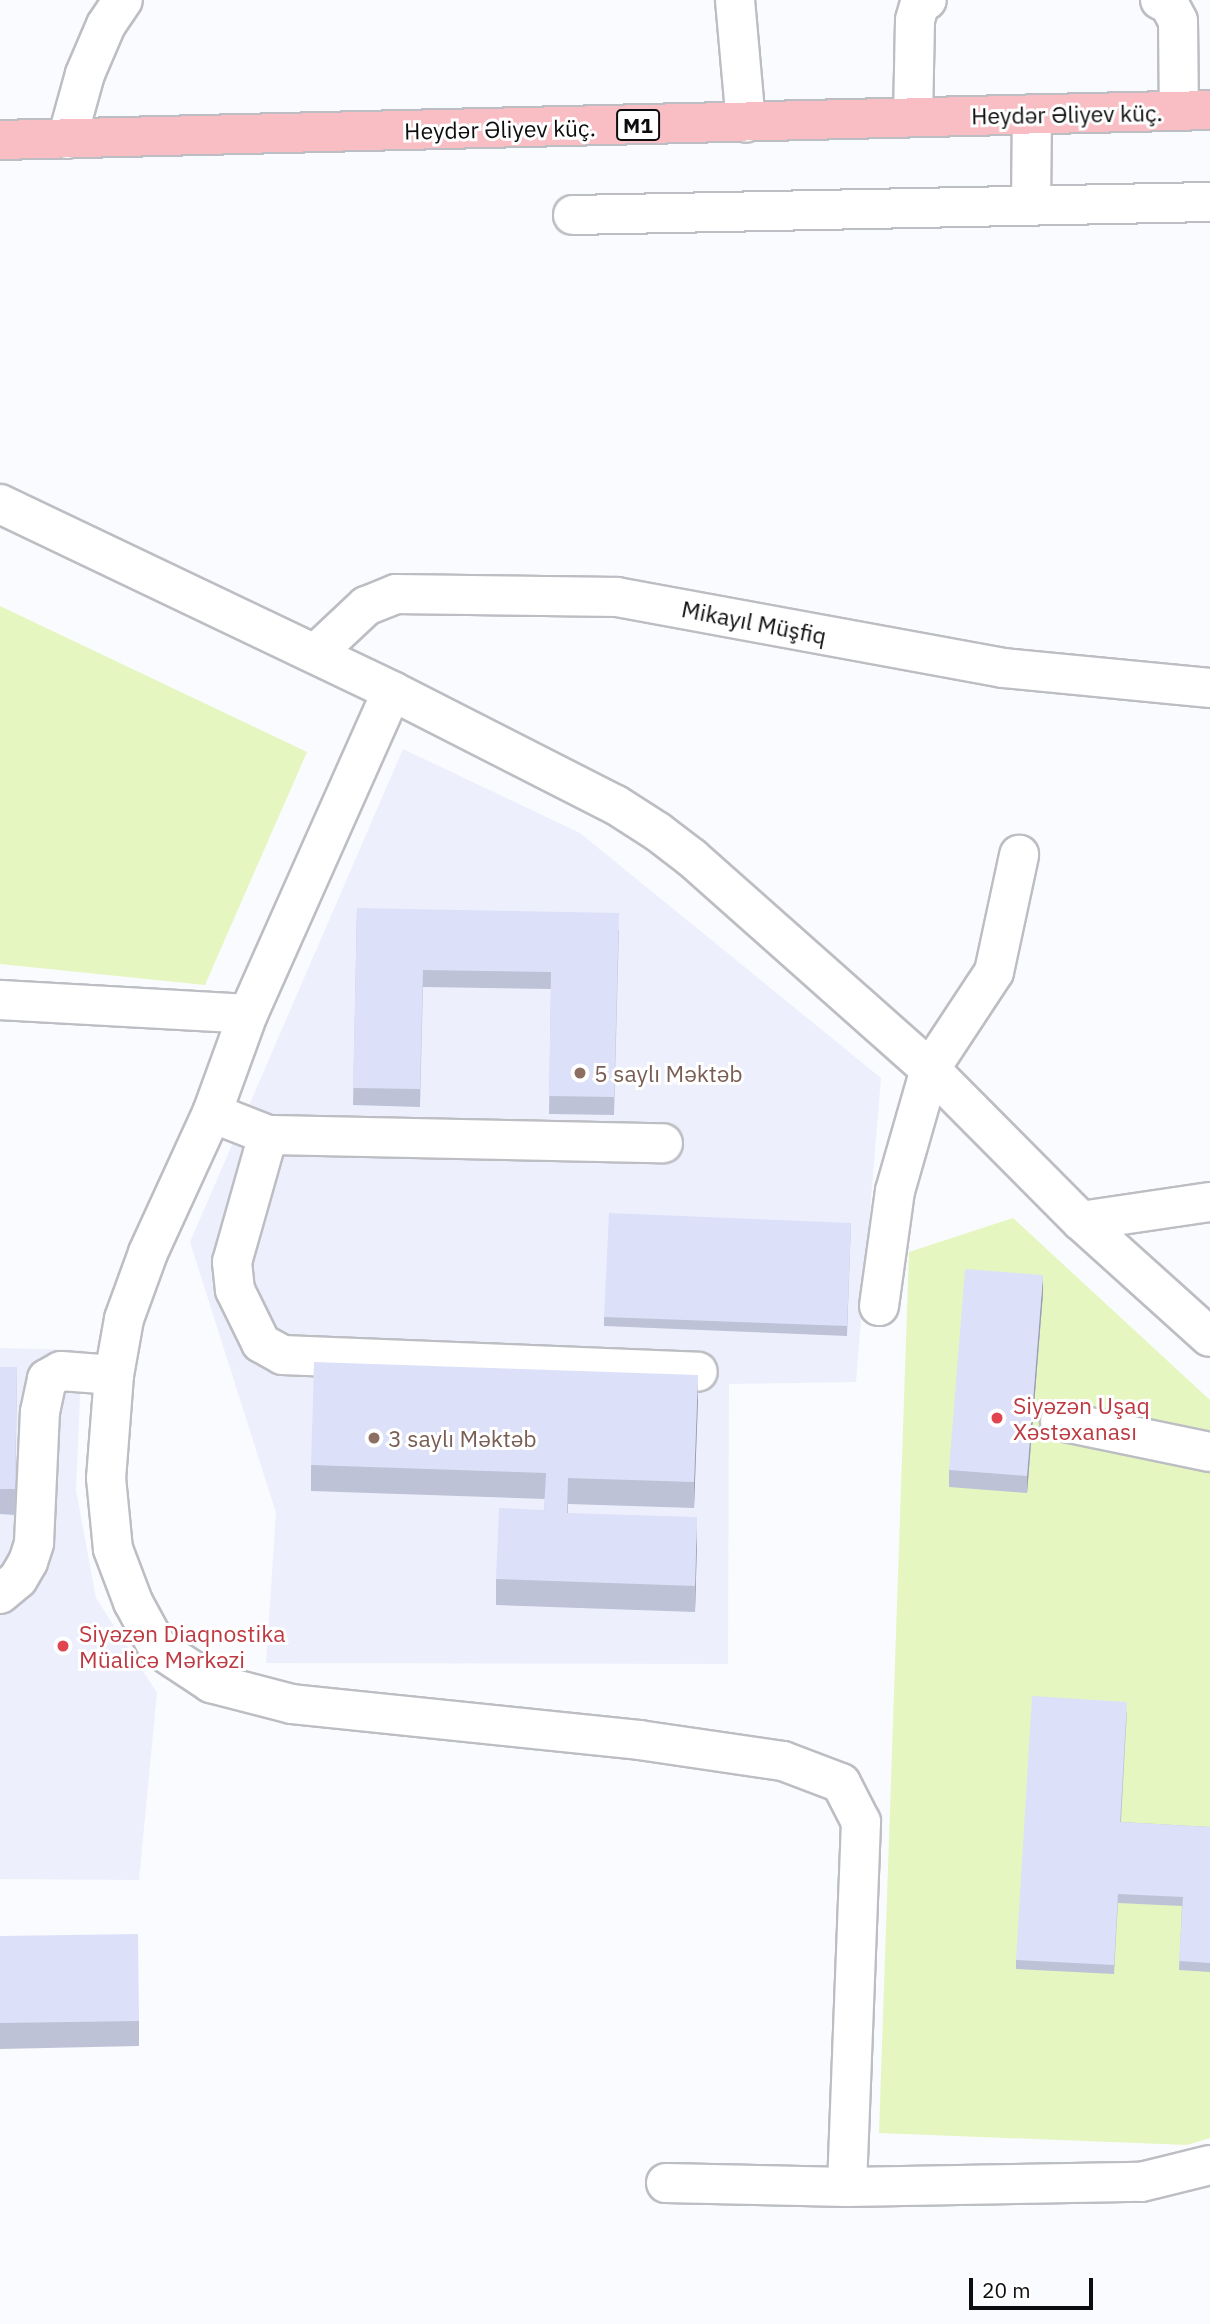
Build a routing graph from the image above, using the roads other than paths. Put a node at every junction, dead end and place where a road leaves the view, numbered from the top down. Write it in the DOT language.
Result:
graph roads {
  1 [pos="123,0"];
  2 [pos="735,0"];
  3 [pos="927,0"];
  4 [pos="1160,0"];
  5 [pos="1194,110"];
  6 [pos="1032,114"];
  7 [pos="913,117"];
  8 [pos="746,123"];
  9 [pos="66,139"];
  10 [pos="0,140"];
  11 [pos="1210,202"];
  12 [pos="1031,206"];
  13 [pos="573,215"];
  14 [pos="0,504"];
  15 [pos="316,653"];
  16 [pos="1210,688"];
  17 [pos="392,691"];
  18 [pos="1018,855"];
  19 [pos="0,1000"];
  20 [pos="248,1014"];
  21 [pos="930,1069"];
  22 [pos="212,1113"];
  23 [pos="268,1135"];
  24 [pos="663,1143"];
  25 [pos="1210,1202"];
  26 [pos="1081,1221"];
  27 [pos="879,1306"];
  28 [pos="1210,1337"];
  29 [pos="698,1372"];
  30 [pos="114,1375"];
  31 [pos="1060,1421"];
  32 [pos="1210,1452"];
  33 [pos="0,1594"];
  34 [pos="1210,2165"];
  35 [pos="666,2183"];
  36 [pos="848,2188"];
  1 -- 9 [label="street"];
  2 -- 8 [label="street"];
  3 -- 7 [label="street"];
  4 -- 5 [label="street"];
  5 -- 6 [label="main road, Heydər Əliyev küç. / M1"];
  6 -- 7 [label="main road, Heydər Əliyev küç. / M1"];
  6 -- 12 [label="street"];
  7 -- 8 [label="main road, Heydər Əliyev küç. / M1"];
  8 -- 9 [label="main road, Heydər Əliyev küç. / M1"];
  9 -- 10 [label="main road, Heydər Əliyev küç. / M1"];
  11 -- 12 [label="street"];
  12 -- 13 [label="street"];
  14 -- 15 [label="street"];
  15 -- 16 [label="street, Mikayıl Müşfiq"];
  15 -- 17 [label="street"];
  17 -- 20 [label="street"];
  17 -- 21 [label="street"];
  18 -- 21 [label="street"];
  19 -- 20 [label="street"];
  20 -- 22 [label="street"];
  21 -- 26 [label="street"];
  21 -- 27 [label="street"];
  22 -- 23 [label="street"];
  22 -- 30 [label="street"];
  23 -- 24 [label="street"];
  23 -- 29 [label="street"];
  25 -- 26 [label="street"];
  26 -- 28 [label="street"];
  30 -- 33 [label="street"];
  30 -- 36 [label="street"];
  31 -- 32 [label="street"];
  34 -- 36 [label="street"];
  35 -- 36 [label="street"];
}
